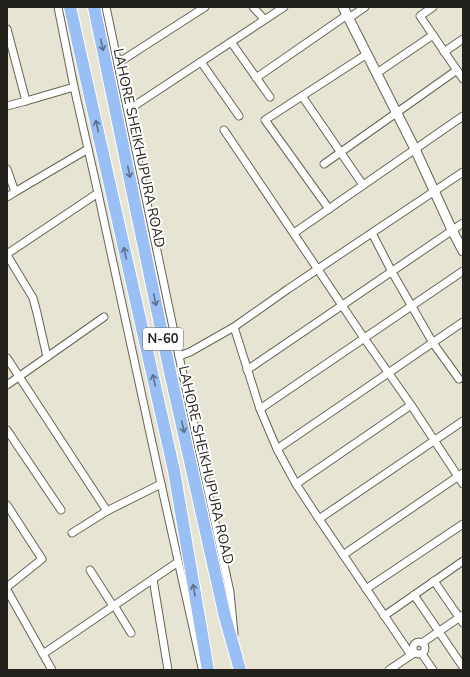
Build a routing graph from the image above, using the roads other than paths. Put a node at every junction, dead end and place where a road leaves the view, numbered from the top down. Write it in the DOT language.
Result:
graph roads {
  1 [pos="58,7"];
  2 [pos="70,7"];
  3 [pos="94,7"];
  4 [pos="106,7"];
  5 [pos="205,7"];
  6 [pos="253,7"];
  7 [pos="284,7"];
  8 [pos="365,7"];
  9 [pos="433,7"];
  10 [pos="347,14"];
  11 [pos="264,19"];
  12 [pos="7,29"];
  13 [pos="433,35"];
  14 [pos="463,39"];
  15 [pos="231,42"];
  16 [pos="444,52"];
  17 [pos="367,54"];
  18 [pos="201,62"];
  19 [pos="118,63"];
  20 [pos="457,70"];
  21 [pos="377,73"];
  22 [pos="256,78"];
  23 [pos="463,79"];
  24 [pos="74,87"];
  25 [pos="302,96"];
  26 [pos="270,98"];
  27 [pos="26,101"];
  28 [pos="7,106"];
  29 [pos="128,110"];
  30 [pos="396,113"];
  31 [pos="238,116"];
  32 [pos="463,116"];
  33 [pos="224,130"];
  34 [pos="88,149"];
  35 [pos="415,150"];
  36 [pos="341,152"];
  37 [pos="324,164"];
  38 [pos="7,169"];
  39 [pos="463,172"];
  40 [pos="363,185"];
  41 [pos="434,191"];
  42 [pos="15,192"];
  43 [pos="98,193"];
  44 [pos="7,197"];
  45 [pos="329,209"];
  46 [pos="463,223"];
  47 [pos="452,230"];
  48 [pos="372,233"];
  49 [pos="294,234"];
  50 [pos="463,251"];
  51 [pos="7,254"];
  52 [pos="318,270"];
  53 [pos="463,270"];
  54 [pos="392,272"];
  55 [pos="343,305"];
  56 [pos="411,306"];
  57 [pos="104,317"];
  58 [pos="463,322"];
  59 [pos="234,327"];
  60 [pos="364,338"];
  61 [pos="433,343"];
  62 [pos="179,356"];
  63 [pos="47,357"];
  64 [pos="7,358"];
  65 [pos="247,370"];
  66 [pos="389,373"];
  67 [pos="19,377"];
  68 [pos="459,379"];
  69 [pos="7,385"];
  70 [pos="412,405"];
  71 [pos="260,410"];
  72 [pos="463,421"];
  73 [pos="7,430"];
  74 [pos="435,441"];
  75 [pos="277,449"];
  76 [pos="460,474"];
  77 [pos="161,484"];
  78 [pos="296,484"];
  79 [pos="463,484"];
  80 [pos="7,505"];
  81 [pos="61,510"];
  82 [pos="108,510"];
  83 [pos="319,519"];
  84 [pos="463,524"];
  85 [pos="72,533"];
  86 [pos="343,554"];
  87 [pos="463,561"];
  88 [pos="178,562"];
  89 [pos="90,570"];
  90 [pos="153,579"];
  91 [pos="434,581"];
  92 [pos="7,588"];
  93 [pos="366,589"];
  94 [pos="414,595"];
  95 [pos="114,606"];
  96 [pos="384,616"];
  97 [pos="462,619"];
  98 [pos="439,631"];
  99 [pos="131,632"];
  100 [pos="422,643"];
  101 [pos="43,654"];
  102 [pos="413,654"];
  103 [pos="422,654"];
  104 [pos="235,655"];
  105 [pos="463,667"];
  106 [pos="52,670"];
  107 [pos="168,670"];
  108 [pos="203,670"];
  109 [pos="208,670"];
  110 [pos="240,670"];
  111 [pos="389,670"];
  112 [pos="433,670"];
  1 -- 24 [label="street"];
  109 -- 2 [label="highway, N-60, one-way"];
  3 -- 104 [label="highway, LAHORE SHEIKHUPURA ROAD / N-60, one-way"];
  4 -- 19 [label="street"];
  5 -- 19 [label="street"];
  6 -- 11 [label="street"];
  7 -- 11 [label="street"];
  8 -- 10 [label="street"];
  9 -- 13 [label="street"];
  10 -- 17 [label="street"];
  10 -- 22 [label="street"];
  11 -- 15 [label="street"];
  12 -- 27 [label="street"];
  13 -- 16 [label="street"];
  13 -- 21 [label="street"];
  14 -- 16 [label="street"];
  15 -- 18 [label="street"];
  15 -- 22 [label="street"];
  16 -- 20 [label="street"];
  17 -- 21 [label="street"];
  17 -- 25 [label="street"];
  18 -- 29 [label="street"];
  18 -- 31 [label="street"];
  19 -- 29 [label="street"];
  20 -- 23 [label="street"];
  20 -- 30 [label="street"];
  21 -- 30 [label="street"];
  22 -- 26 [label="street"];
  24 -- 27 [label="street"];
  24 -- 34 [label="street"];
  25 -- 36 [label="street"];
  25 -- 45 [label="street"];
  27 -- 28 [label="street"];
  29 -- 62 [label="street"];
  30 -- 35 [label="street"];
  30 -- 36 [label="street"];
  32 -- 35 [label="street"];
  33 -- 49 [label="street"];
  34 -- 42 [label="street"];
  34 -- 43 [label="street"];
  35 -- 40 [label="street"];
  35 -- 41 [label="street"];
  36 -- 37 [label="street"];
  36 -- 40 [label="street"];
  38 -- 42 [label="street"];
  39 -- 41 [label="street"];
  40 -- 45 [label="street"];
  41 -- 47 [label="street"];
  41 -- 48 [label="street"];
  42 -- 44 [label="street"];
  43 -- 51 [label="street"];
  43 -- 77 [label="street"];
  45 -- 49 [label="street"];
  46 -- 47 [label="street"];
  47 -- 50 [label="street"];
  47 -- 54 [label="street"];
  48 -- 52 [label="street"];
  48 -- 54 [label="street"];
  49 -- 52 [label="street"];
  51 -- 63 [label="street"];
  52 -- 55 [label="street"];
  52 -- 59 [label="street"];
  53 -- 56 [label="street"];
  54 -- 55 [label="street"];
  54 -- 56 [label="street"];
  55 -- 60 [label="street"];
  55 -- 65 [label="street"];
  56 -- 60 [label="street"];
  56 -- 61 [label="street"];
  57 -- 63 [label="street"];
  58 -- 61 [label="street"];
  59 -- 62 [label="street"];
  59 -- 65 [label="street"];
  60 -- 66 [label="street"];
  60 -- 71 [label="street"];
  61 -- 66 [label="street"];
  61 -- 68 [label="street"];
  62 -- 104 [label="street"];
  63 -- 67 [label="street"];
  64 -- 67 [label="street"];
  65 -- 71 [label="street"];
  66 -- 70 [label="street"];
  66 -- 75 [label="street"];
  67 -- 69 [label="street"];
  67 -- 82 [label="street"];
  70 -- 74 [label="street"];
  70 -- 78 [label="street"];
  71 -- 75 [label="street"];
  72 -- 74 [label="street"];
  73 -- 81 [label="street"];
  74 -- 76 [label="street"];
  74 -- 83 [label="street"];
  75 -- 78 [label="street"];
  76 -- 79 [label="street"];
  76 -- 86 [label="street"];
  77 -- 82 [label="street"];
  77 -- 88 [label="street"];
  78 -- 83 [label="street"];
  80 -- 92 [label="street"];
  82 -- 85 [label="street"];
  83 -- 86 [label="street"];
  84 -- 93 [label="street"];
  86 -- 93 [label="street"];
  87 -- 91 [label="street"];
  88 -- 90 [label="street"];
  88 -- 108 [label="street"];
  89 -- 95 [label="street"];
  90 -- 95 [label="street"];
  90 -- 107 [label="street"];
  91 -- 94 [label="street"];
  91 -- 97 [label="street"];
  92 -- 101 [label="street"];
  93 -- 96 [label="street"];
  94 -- 96 [label="street"];
  94 -- 98 [label="street"];
  95 -- 99 [label="street"];
  95 -- 101 [label="street"];
  96 -- 102 [label="street"];
  97 -- 98 [label="street"];
  98 -- 100 [label="street"];
  98 -- 105 [label="street"];
  100 -- 102 [label="street"];
  100 -- 103 [label="street"];
  101 -- 106 [label="street"];
  102 -- 103 [label="street"];
  102 -- 111 [label="street"];
  103 -- 112 [label="street"];
  104 -- 110 [label="highway, LAHORE SHEIKHUPURA ROAD / N-60"];
}
